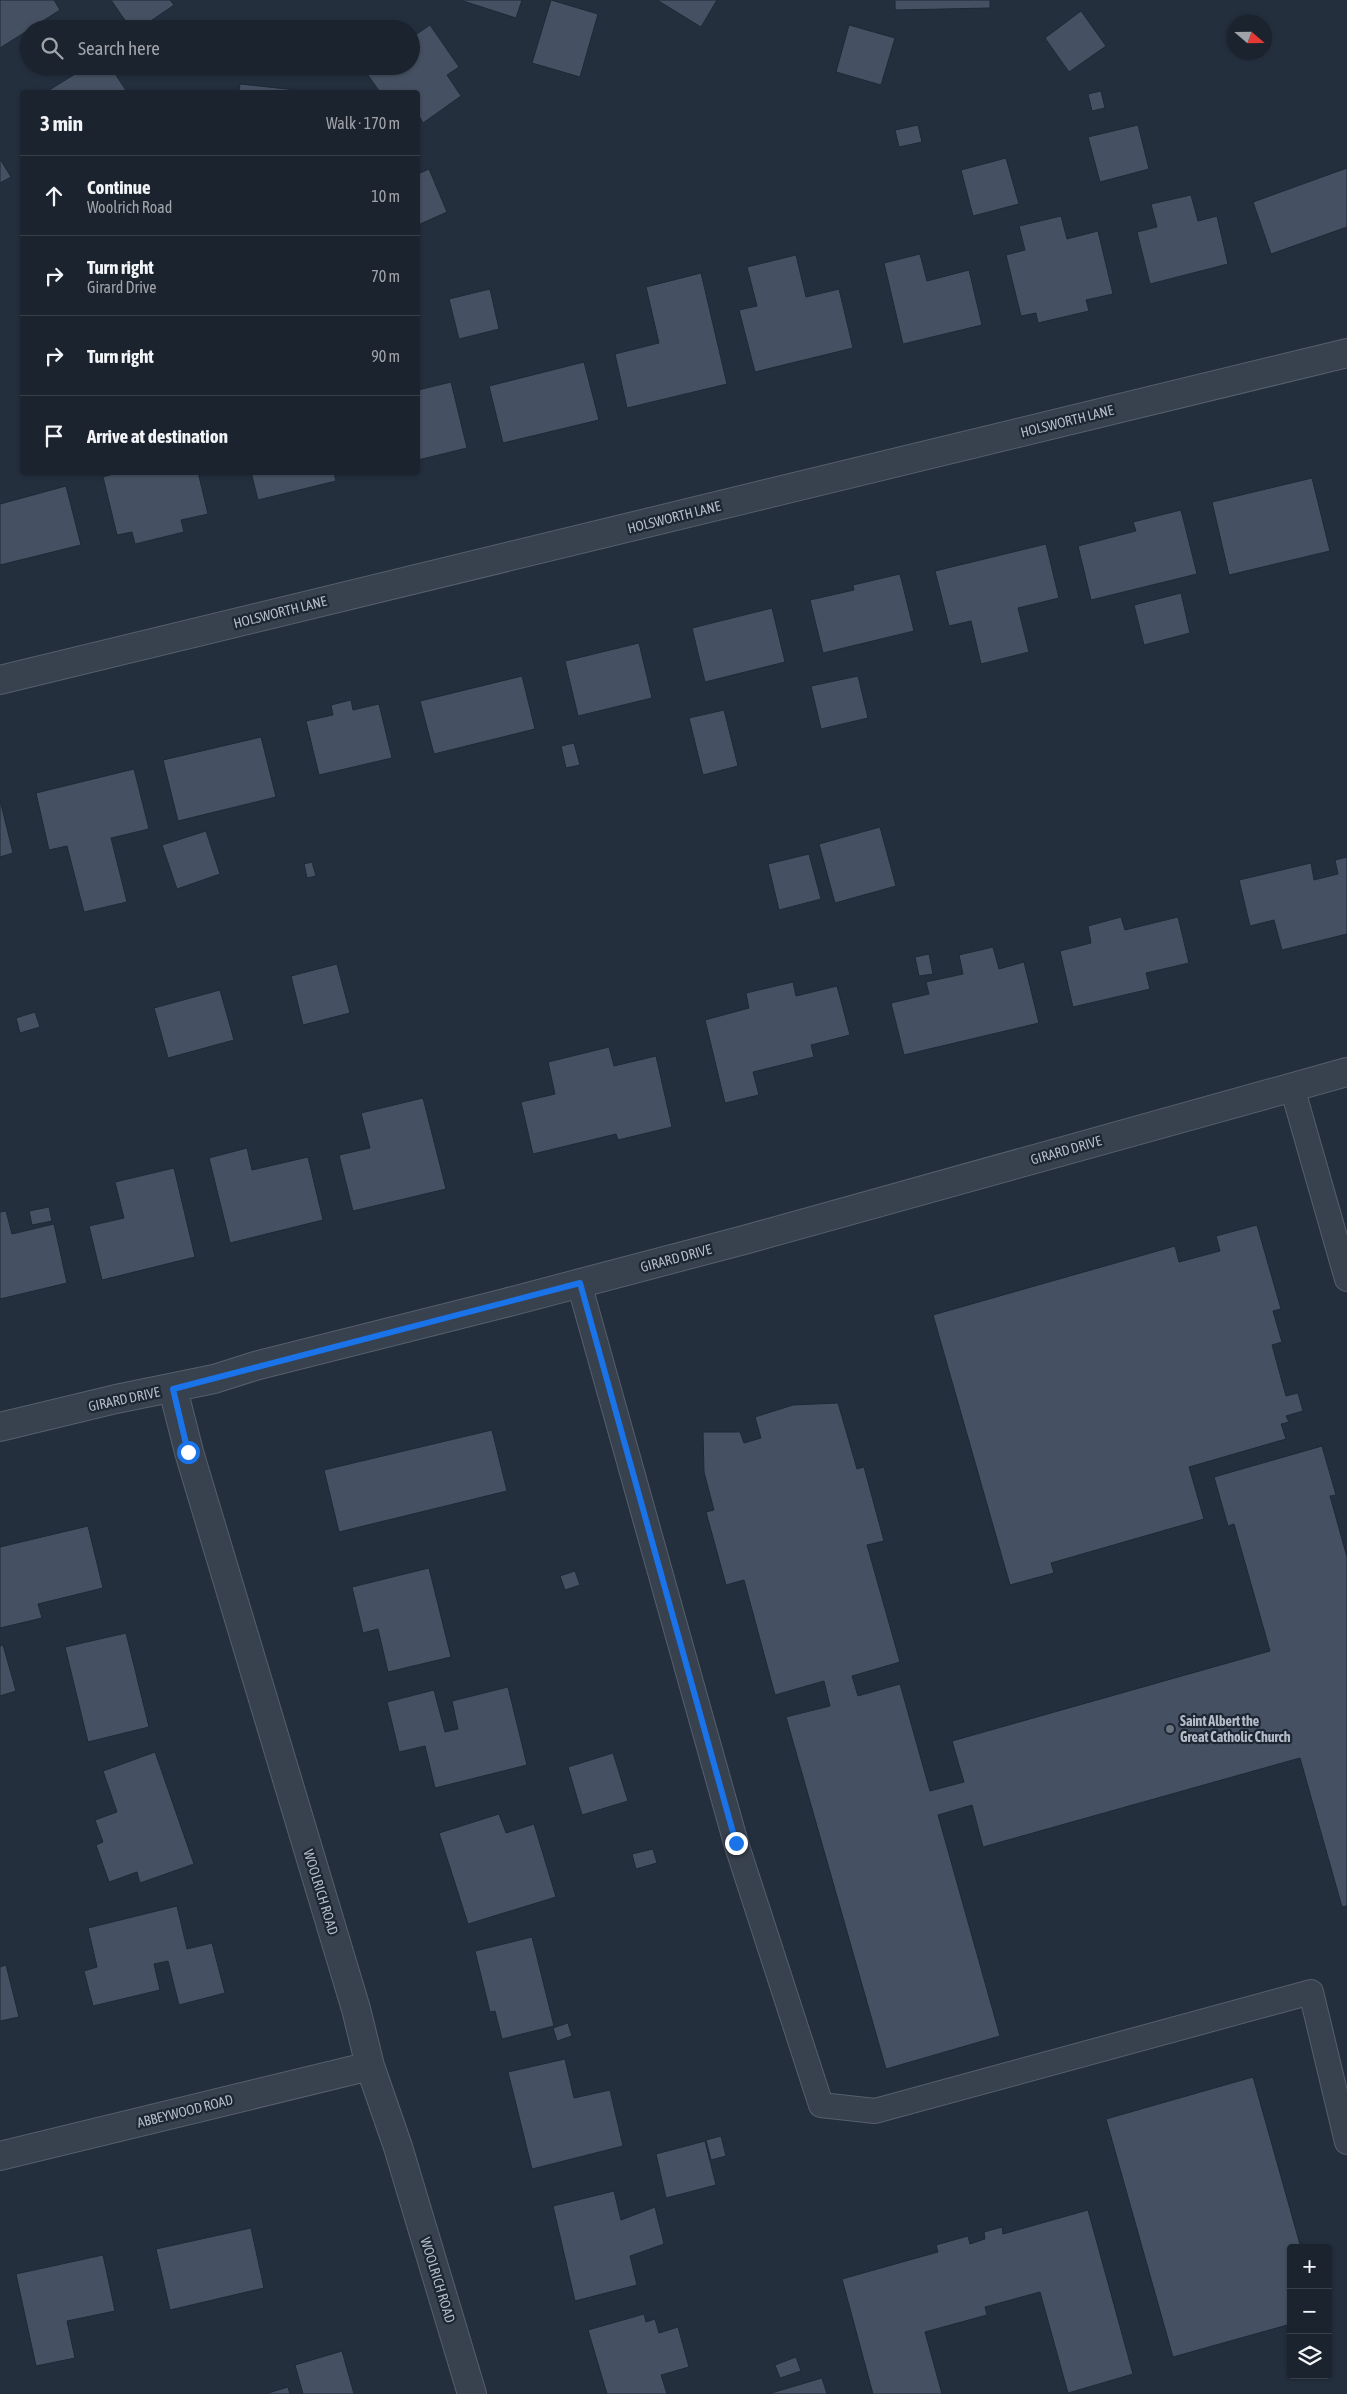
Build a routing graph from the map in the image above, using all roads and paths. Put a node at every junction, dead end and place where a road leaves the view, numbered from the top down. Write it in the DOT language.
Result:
graph roads {
  1 [pos="1347,353"];
  2 [pos="0,680"];
  3 [pos="1347,1072"];
  4 [pos="1292,1087"];
  5 [pos="1347,1278"];
  6 [pos="580,1283"];
  7 [pos="173,1389"];
  8 [pos="0,1428"];
  9 [pos="370,2066"];
  10 [pos="1347,2142"];
  11 [pos="0,2156"];
  12 [pos="472,2394"];
  1 -- 2 [label="street, HOLSWORTH LANE"];
  3 -- 4 [label="street, GIRARD DRIVE"];
  4 -- 5 [label="lane"];
  4 -- 6 [label="street, GIRARD DRIVE"];
  6 -- 7 [label="street, GIRARD DRIVE"];
  6 -- 10 [label="lane"];
  7 -- 8 [label="street, GIRARD DRIVE"];
  7 -- 9 [label="street, WOOLRICH ROAD"];
  9 -- 11 [label="street, ABBEYWOOD ROAD"];
  9 -- 12 [label="street, WOOLRICH ROAD"];
}
